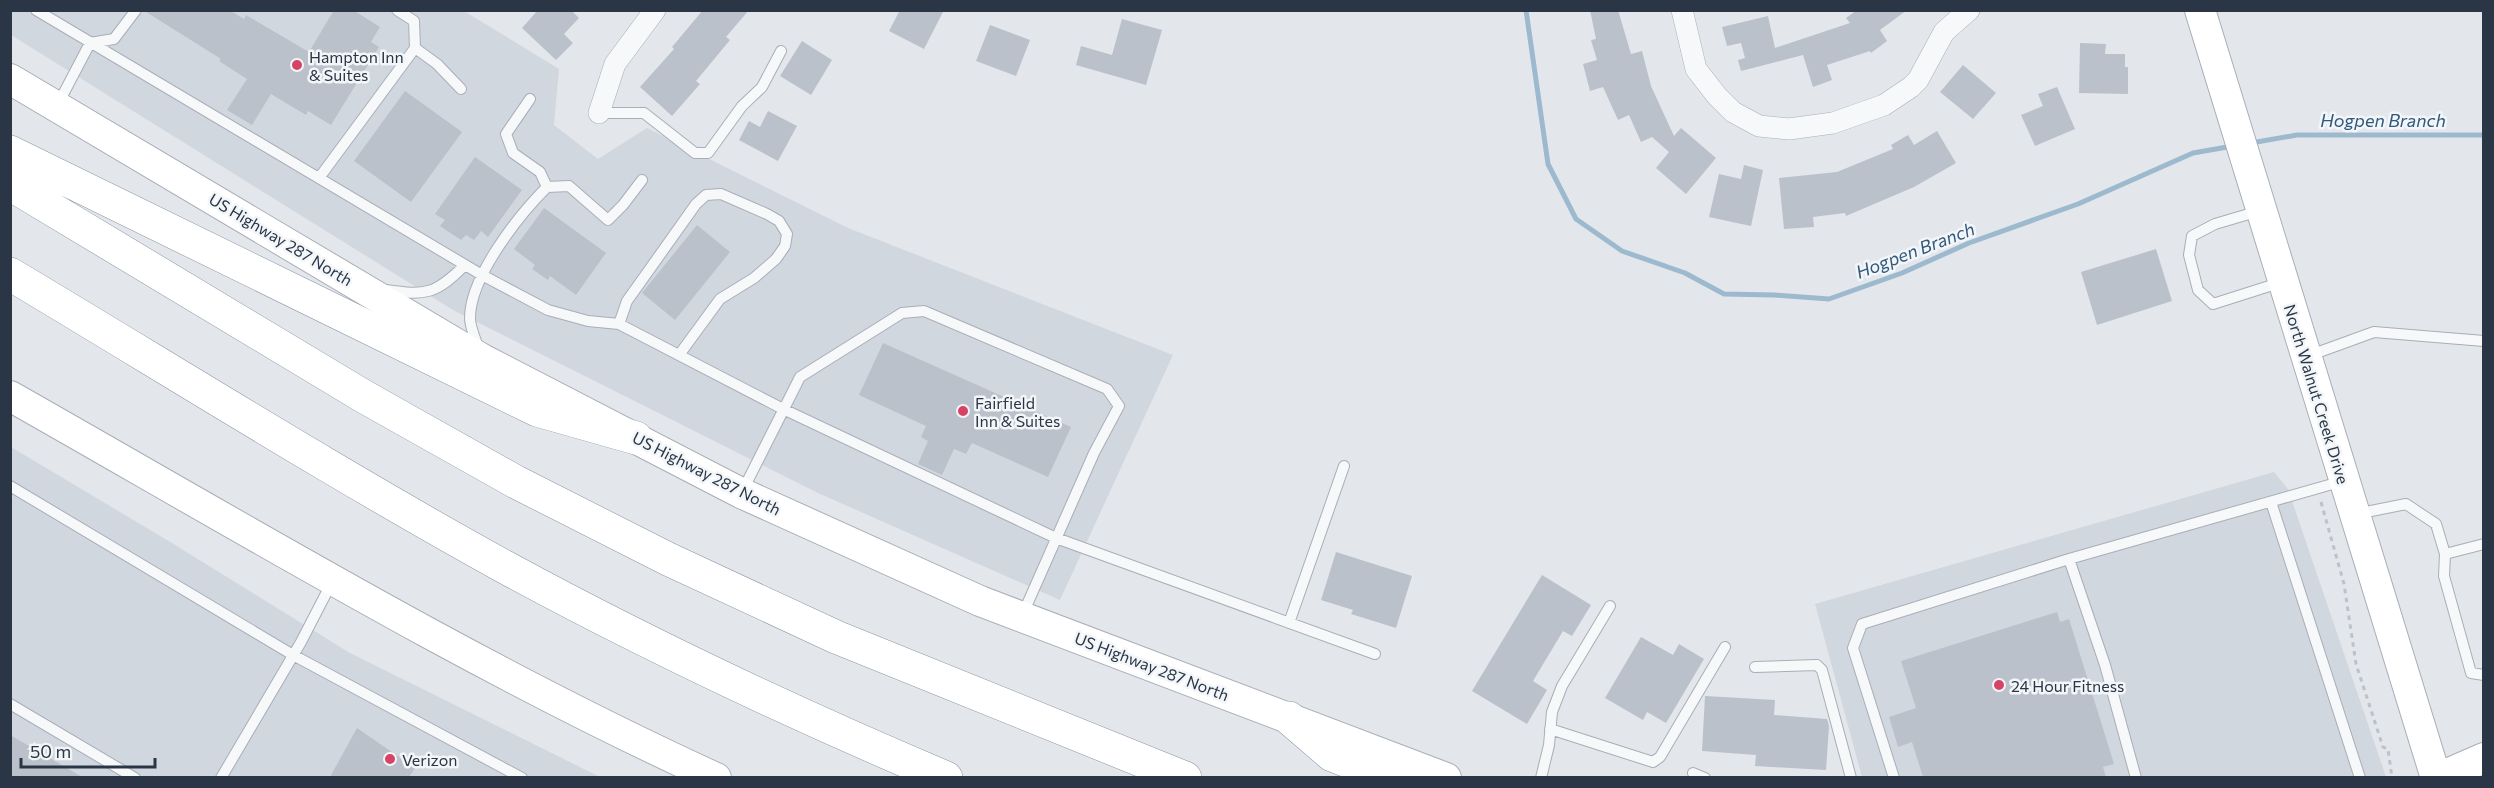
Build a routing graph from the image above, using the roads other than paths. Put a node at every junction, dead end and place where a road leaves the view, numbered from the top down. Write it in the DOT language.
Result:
graph roads {
  1 [pos="36,10"];
  2 [pos="136,10"];
  3 [pos="397,10"];
  4 [pos="655,10"];
  5 [pos="1682,10"];
  6 [pos="1969,10"];
  7 [pos="2200,10"];
  8 [pos="90,43"];
  9 [pos="415,48"];
  10 [pos="781,51"];
  11 [pos="10,79"];
  12 [pos="461,89"];
  13 [pos="530,99"];
  14 [pos="57,107"];
  15 [pos="599,113"];
  16 [pos="10,152"];
  17 [pos="319,178"];
  18 [pos="642,180"];
  19 [pos="10,184"];
  20 [pos="547,187"];
  21 [pos="2260,211"];
  22 [pos="465,265"];
  23 [pos="10,274"];
  24 [pos="482,275"];
  25 [pos="2282,282"];
  26 [pos="358,285"];
  27 [pos="619,324"];
  28 [pos="2484,341"];
  29 [pos="678,355"];
  30 [pos="2305,357"];
  31 [pos="482,359"];
  32 [pos="10,396"];
  33 [pos="783,409"];
  34 [pos="636,438"];
  35 [pos="1344,466"];
  36 [pos="2331,485"];
  37 [pos="10,486"];
  38 [pos="741,493"];
  39 [pos="2271,502"];
  40 [pos="2354,515"];
  41 [pos="1056,538"];
  42 [pos="2484,544"];
  43 [pos="2445,554"];
  44 [pos="2069,560"];
  45 [pos="333,579"];
  46 [pos="1610,606"];
  47 [pos="1022,616"];
  48 [pos="1289,623"];
  49 [pos="1725,647"];
  50 [pos="1375,654"];
  51 [pos="293,655"];
  52 [pos="1755,668"];
  53 [pos="2484,675"];
  54 [pos="10,704"];
  55 [pos="1289,718"];
  56 [pos="1550,729"];
  57 [pos="2484,758"];
  58 [pos="1693,773"];
  59 [pos="135,777"];
  60 [pos="221,777"];
  61 [pos="522,777"];
  62 [pos="716,777"];
  63 [pos="946,777"];
  64 [pos="1185,777"];
  65 [pos="1391,777"];
  66 [pos="1446,777"];
  67 [pos="1541,777"];
  68 [pos="1705,777"];
  69 [pos="1851,777"];
  70 [pos="1894,777"];
  71 [pos="2136,777"];
  72 [pos="2360,777"];
  73 [pos="2437,777"];
  1 -- 8 [label="lane"];
  2 -- 8 [label="lane"];
  3 -- 9 [label="lane"];
  4 -- 15 [label="street"];
  5 -- 6 [label="street"];
  7 -- 21 [label="main road, North Walnut Creek Drive"];
  8 -- 14 [label="lane"];
  8 -- 17 [label="lane"];
  9 -- 12 [label="lane"];
  9 -- 17 [label="lane"];
  10 -- 15 [label="lane"];
  11 -- 14 [label="main road, US Highway 287 North"];
  13 -- 20 [label="lane"];
  14 -- 26 [label="main road, US Highway 287 North"];
  16 -- 34 [label="highway"];
  17 -- 22 [label="lane"];
  18 -- 20 [label="lane"];
  19 -- 64 [label="highway"];
  20 -- 24 [label="lane"];
  21 -- 25 [label="main road, North Walnut Creek Drive"];
  21 -- 25 [label="lane"];
  22 -- 24 [label="lane"];
  22 -- 26 [label="lane"];
  23 -- 63 [label="highway"];
  24 -- 27 [label="lane"];
  24 -- 31 [label="lane"];
  25 -- 30 [label="main road, North Walnut Creek Drive"];
  26 -- 31 [label="main road, US Highway 287 North"];
  27 -- 29 [label="lane"];
  27 -- 29 [label="lane"];
  28 -- 30 [label="lane"];
  29 -- 33 [label="lane"];
  30 -- 36 [label="main road, North Walnut Creek Drive"];
  31 -- 34 [label="main road, US Highway 287 North"];
  32 -- 45 [label="main road"];
  33 -- 38 [label="lane"];
  33 -- 41 [label="lane"];
  33 -- 41 [label="lane"];
  34 -- 38 [label="main road, US Highway 287 North"];
  35 -- 48 [label="lane"];
  36 -- 39 [label="lane"];
  36 -- 40 [label="main road, North Walnut Creek Drive"];
  37 -- 51 [label="lane"];
  38 -- 47 [label="main road, US Highway 287 North"];
  39 -- 44 [label="lane"];
  39 -- 72 [label="lane"];
  40 -- 43 [label="lane"];
  40 -- 73 [label="main road, North Walnut Creek Drive"];
  41 -- 47 [label="lane"];
  41 -- 48 [label="lane"];
  42 -- 43 [label="lane"];
  43 -- 53 [label="lane"];
  44 -- 70 [label="lane"];
  44 -- 71 [label="lane"];
  45 -- 51 [label="lane"];
  45 -- 62 [label="main road"];
  46 -- 56 [label="lane"];
  47 -- 55 [label="main road, US Highway 287 North"];
  48 -- 50 [label="lane"];
  49 -- 56 [label="lane"];
  51 -- 60 [label="lane"];
  51 -- 61 [label="lane"];
  52 -- 69 [label="lane"];
  54 -- 59 [label="lane"];
  55 -- 65 [label="highway"];
  55 -- 66 [label="main road, US Highway 287 North"];
  56 -- 67 [label="lane"];
  57 -- 73 [label="main road"];
  58 -- 68 [label="lane"];
}
